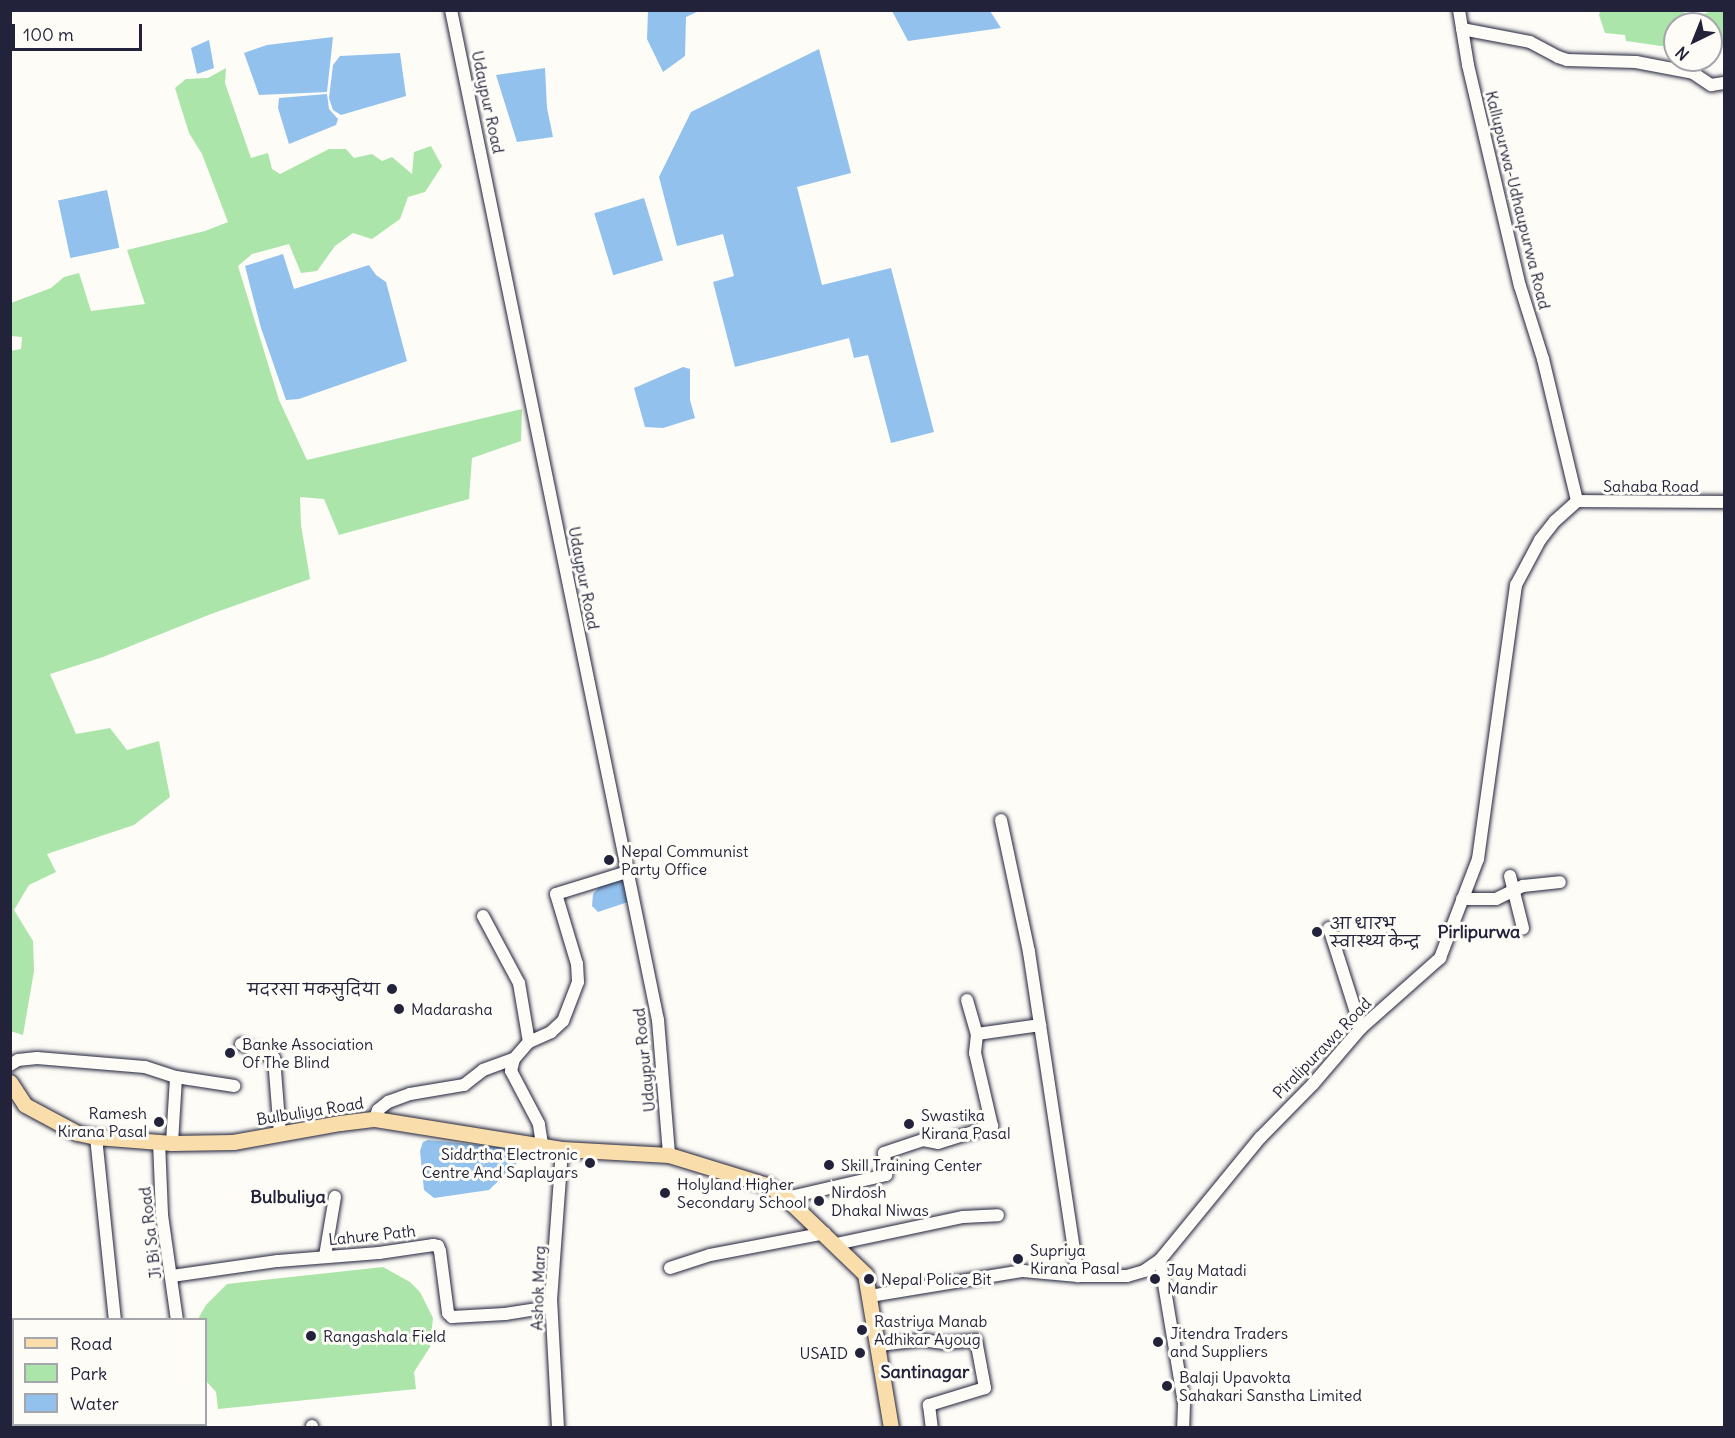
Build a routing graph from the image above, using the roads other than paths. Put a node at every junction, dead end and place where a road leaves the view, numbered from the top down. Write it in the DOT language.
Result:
graph roads {
  1 [pos="451,10"];
  2 [pos="1460,10"];
  3 [pos="1462,29"];
  4 [pos="1725,83"];
  5 [pos="1577,501"];
  6 [pos="1725,502"];
  7 [pos="1001,820"];
  8 [pos="627,872"];
  9 [pos="1510,876"];
  10 [pos="1560,882"];
  11 [pos="1513,892"];
  12 [pos="1462,899"];
  13 [pos="483,916"];
  14 [pos="1329,928"];
  15 [pos="1523,928"];
  16 [pos="967,1000"];
  17 [pos="1040,1025"];
  18 [pos="1361,1028"];
  19 [pos="977,1034"];
  20 [pos="529,1042"];
  21 [pos="241,1044"];
  22 [pos="514,1059"];
  23 [pos="10,1065"];
  24 [pos="176,1077"];
  25 [pos="10,1082"];
  26 [pos="234,1086"];
  27 [pos="375,1119"];
  28 [pos="280,1134"];
  29 [pos="96,1137"];
  30 [pos="166,1143"];
  31 [pos="542,1144"];
  32 [pos="562,1149"];
  33 [pos="669,1155"];
  34 [pos="335,1197"];
  35 [pos="786,1197"];
  36 [pos="998,1215"];
  37 [pos="831,1238"];
  38 [pos="325,1256"];
  39 [pos="1160,1260"];
  40 [pos="670,1268"];
  41 [pos="172,1276"];
  42 [pos="1078,1276"];
  43 [pos="870,1296"];
  44 [pos="551,1303"];
  45 [pos="115,1318"];
  46 [pos="177,1318"];
  47 [pos="879,1345"];
  48 [pos="558,1428"];
  49 [pos="891,1428"];
  50 [pos="932,1428"];
  51 [pos="1183,1428"];
  1 -- 8 [label="street, Udaypur Road"];
  2 -- 3 [label="street, Kallupurwa-Udhaupurwa Road"];
  3 -- 4 [label="street"];
  3 -- 5 [label="street, Kallupurwa-Udhaupurwa Road"];
  5 -- 6 [label="street, Sahaba Road"];
  5 -- 12 [label="street, Piralipurawa Road"];
  7 -- 17 [label="street"];
  8 -- 20 [label="street"];
  8 -- 33 [label="street, Udaypur Road"];
  9 -- 11 [label="street"];
  10 -- 11 [label="street"];
  11 -- 12 [label="street"];
  11 -- 15 [label="street"];
  12 -- 18 [label="street, Piralipurawa Road"];
  13 -- 20 [label="street"];
  14 -- 18 [label="street"];
  16 -- 19 [label="street"];
  17 -- 19 [label="street"];
  17 -- 42 [label="street"];
  18 -- 39 [label="street, Piralipurawa Road"];
  19 -- 35 [label="street"];
  20 -- 22 [label="street"];
  21 -- 28 [label="street"];
  22 -- 27 [label="street"];
  22 -- 31 [label="street"];
  23 -- 24 [label="street"];
  24 -- 26 [label="street"];
  24 -- 30 [label="street, Ji Bi Sa Road"];
  25 -- 29 [label="main road, Bulbuliya Road"];
  27 -- 28 [label="main road, Bulbuliya Road"];
  27 -- 31 [label="main road, Bulbuliya Road"];
  28 -- 30 [label="main road, Bulbuliya Road"];
  29 -- 30 [label="main road, Bulbuliya Road"];
  29 -- 45 [label="street"];
  30 -- 41 [label="street, Ji Bi Sa Road"];
  31 -- 32 [label="main road, Bulbuliya Road"];
  32 -- 33 [label="main road, Bulbuliya Road"];
  32 -- 44 [label="street, Ashok Marg"];
  33 -- 35 [label="main road, Bulbuliya Road"];
  34 -- 38 [label="street"];
  35 -- 37 [label="main road, Bulbuliya Road"];
  36 -- 37 [label="street"];
  37 -- 40 [label="street"];
  37 -- 43 [label="main road, Bulbuliya Road"];
  38 -- 41 [label="street, Lahure Path"];
  38 -- 44 [label="street, Lahure Path"];
  39 -- 42 [label="street, Piralipurawa Road"];
  39 -- 51 [label="street"];
  41 -- 46 [label="street, Ji Bi Sa Road"];
  42 -- 43 [label="street, Piralipurawa Road"];
  43 -- 47 [label="main road, Bulbuliya Road"];
  44 -- 48 [label="street, Ashok Marg"];
  47 -- 49 [label="main road, Bulbuliya Road"];
  47 -- 50 [label="street"];
}
